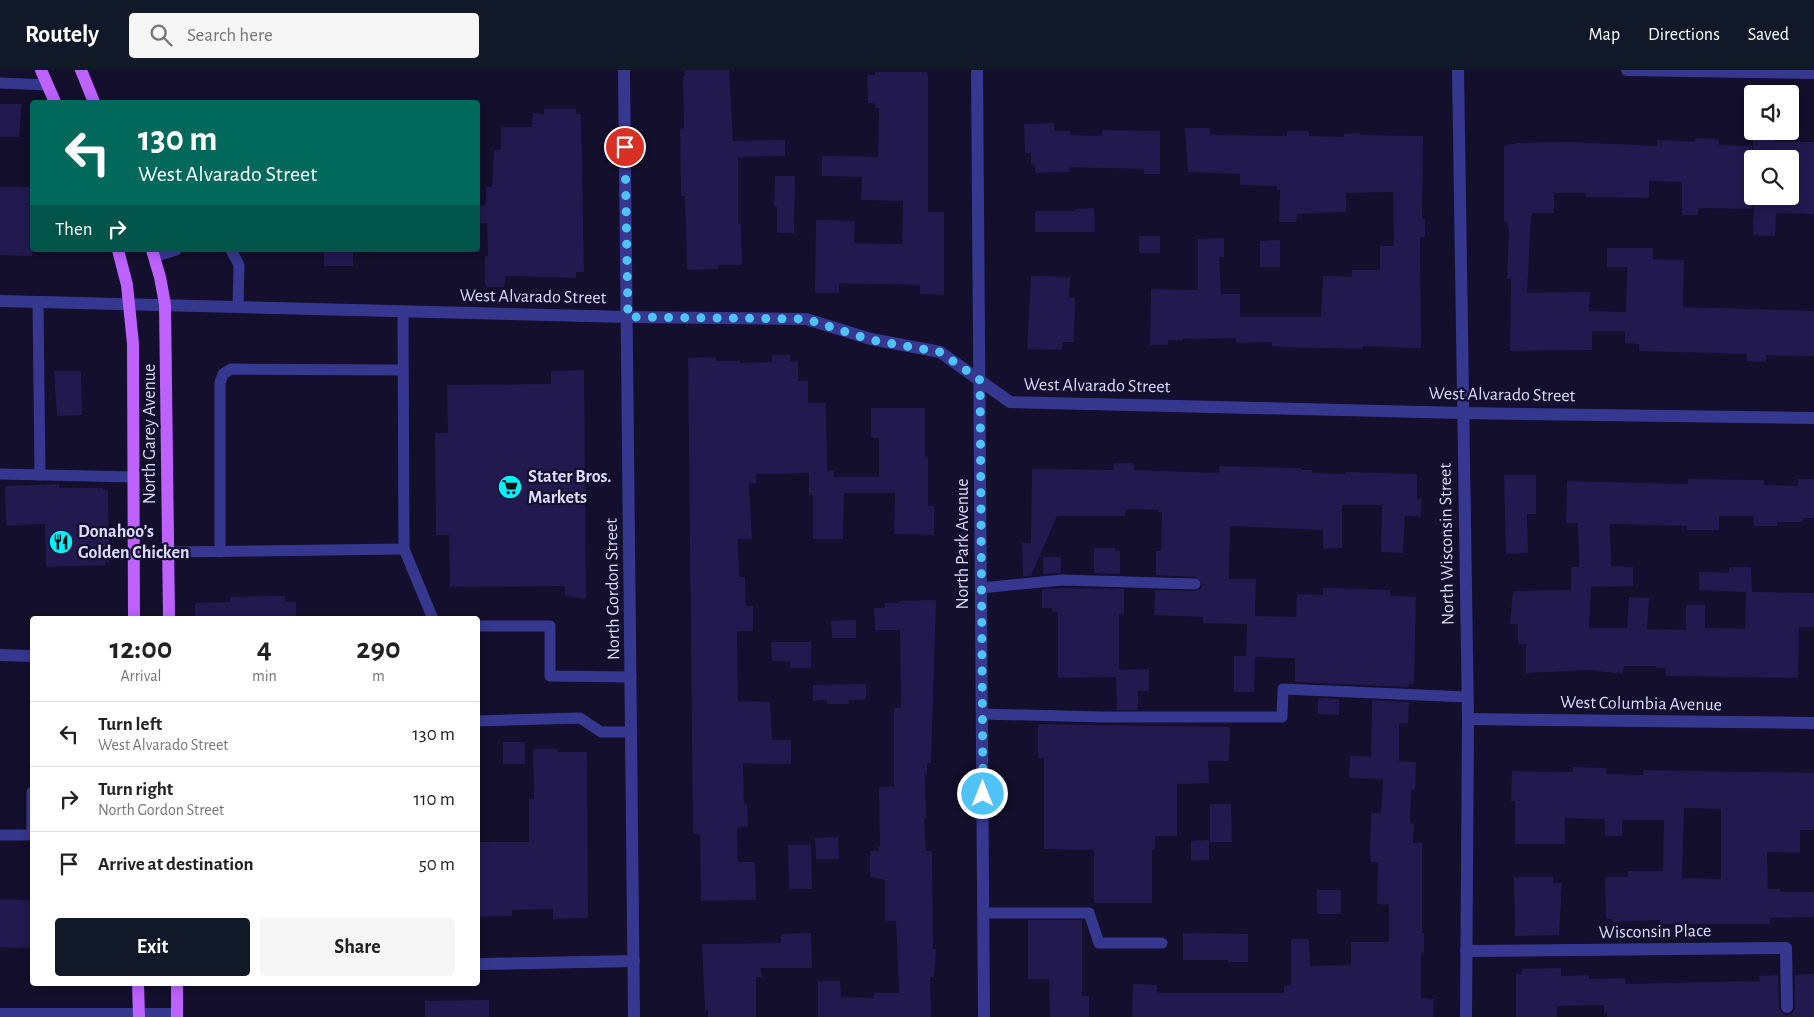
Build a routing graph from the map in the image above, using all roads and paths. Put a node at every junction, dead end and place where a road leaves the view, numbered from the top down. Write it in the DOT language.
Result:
graph roads {
  1 [pos="41,70"];
  2 [pos="81,70"];
  3 [pos="624,70"];
  4 [pos="977,70"];
  5 [pos="1458,70"];
  6 [pos="1627,70"];
  7 [pos="1814,73"];
  8 [pos="0,83"];
  9 [pos="48,85"];
  10 [pos="55,100"];
  11 [pos="93,100"];
  12 [pos="118,252"];
  13 [pos="232,252"];
  14 [pos="153,254"];
  15 [pos="0,301"];
  16 [pos="38,302"];
  17 [pos="130,303"];
  18 [pos="165,304"];
  19 [pos="238,307"];
  20 [pos="403,312"];
  21 [pos="628,317"];
  22 [pos="403,370"];
  23 [pos="980,380"];
  24 [pos="1462,413"];
  25 [pos="1814,418"];
  26 [pos="0,474"];
  27 [pos="40,475"];
  28 [pos="133,476"];
  29 [pos="404,549"];
  30 [pos="168,552"];
  31 [pos="220,552"];
  32 [pos="1195,584"];
  33 [pos="981,588"];
  34 [pos="134,616"];
  35 [pos="169,616"];
  36 [pos="431,616"];
  37 [pos="480,626"];
  38 [pos="0,655"];
  39 [pos="30,656"];
  40 [pos="631,677"];
  41 [pos="1467,697"];
  42 [pos="982,714"];
  43 [pos="1468,719"];
  44 [pos="480,721"];
  45 [pos="1814,723"];
  46 [pos="631,732"];
  47 [pos="0,835"];
  48 [pos="30,835"];
  49 [pos="984,913"];
  50 [pos="1162,943"];
  51 [pos="1466,951"];
  52 [pos="634,961"];
  53 [pos="480,964"];
  54 [pos="138,986"];
  55 [pos="177,986"];
  56 [pos="1787,1007"];
  57 [pos="0,1014"];
  58 [pos="139,1015"];
  59 [pos="177,1016"];
  60 [pos="634,1017"];
  61 [pos="984,1017"];
  62 [pos="1466,1017"];
  1 -- 9 [label="main road"];
  2 -- 11 [label="main road"];
  3 -- 21 [label="street, North Gordon Street"];
  4 -- 23 [label="street, North Park Avenue"];
  5 -- 24 [label="street, North Wisconsin Street"];
  6 -- 7 [label="street"];
  8 -- 9 [label="lane"];
  9 -- 10 [label="main road"];
  12 -- 17 [label="main road, North Garey Avenue"];
  13 -- 19 [label="lane"];
  14 -- 18 [label="main road, North Garey Avenue"];
  15 -- 16 [label="street, West Alvarado Street"];
  16 -- 17 [label="street, West Alvarado Street"];
  16 -- 27 [label="lane"];
  17 -- 18 [label="street, West Alvarado Street"];
  17 -- 28 [label="main road, North Garey Avenue"];
  18 -- 19 [label="street, West Alvarado Street"];
  18 -- 30 [label="main road, North Garey Avenue"];
  19 -- 20 [label="street, West Alvarado Street"];
  20 -- 21 [label="street, West Alvarado Street"];
  20 -- 22 [label="lane"];
  21 -- 23 [label="street, West Alvarado Street"];
  21 -- 40 [label="street, North Gordon Street"];
  22 -- 29 [label="lane"];
  22 -- 31 [label="lane"];
  23 -- 24 [label="street, West Alvarado Street"];
  23 -- 33 [label="street, North Park Avenue"];
  24 -- 25 [label="street, West Alvarado Street"];
  24 -- 41 [label="street, North Wisconsin Street"];
  26 -- 27 [label="lane"];
  27 -- 28 [label="lane"];
  28 -- 34 [label="main road, North Garey Avenue"];
  29 -- 31 [label="lane"];
  29 -- 36 [label="lane"];
  30 -- 31 [label="lane"];
  30 -- 35 [label="main road, North Garey Avenue"];
  32 -- 33 [label="lane"];
  33 -- 42 [label="street, North Park Avenue"];
  37 -- 40 [label="lane"];
  38 -- 39 [label="street"];
  40 -- 46 [label="street, North Gordon Street"];
  41 -- 42 [label="lane"];
  41 -- 43 [label="street, North Wisconsin Street"];
  42 -- 49 [label="street, North Park Avenue"];
  43 -- 45 [label="street, West Columbia Avenue"];
  43 -- 51 [label="street, North Wisconsin Street"];
  44 -- 46 [label="lane"];
  46 -- 52 [label="street, North Gordon Street"];
  47 -- 48 [label="lane"];
  49 -- 50 [label="lane"];
  49 -- 61 [label="street, North Park Avenue"];
  51 -- 56 [label="street, Wisconsin Place"];
  51 -- 62 [label="street, North Wisconsin Street"];
  52 -- 53 [label="street"];
  52 -- 60 [label="street, North Gordon Street"];
  54 -- 58 [label="main road"];
  55 -- 59 [label="main road"];
  57 -- 58 [label="street"];
  58 -- 59 [label="street"];
}
